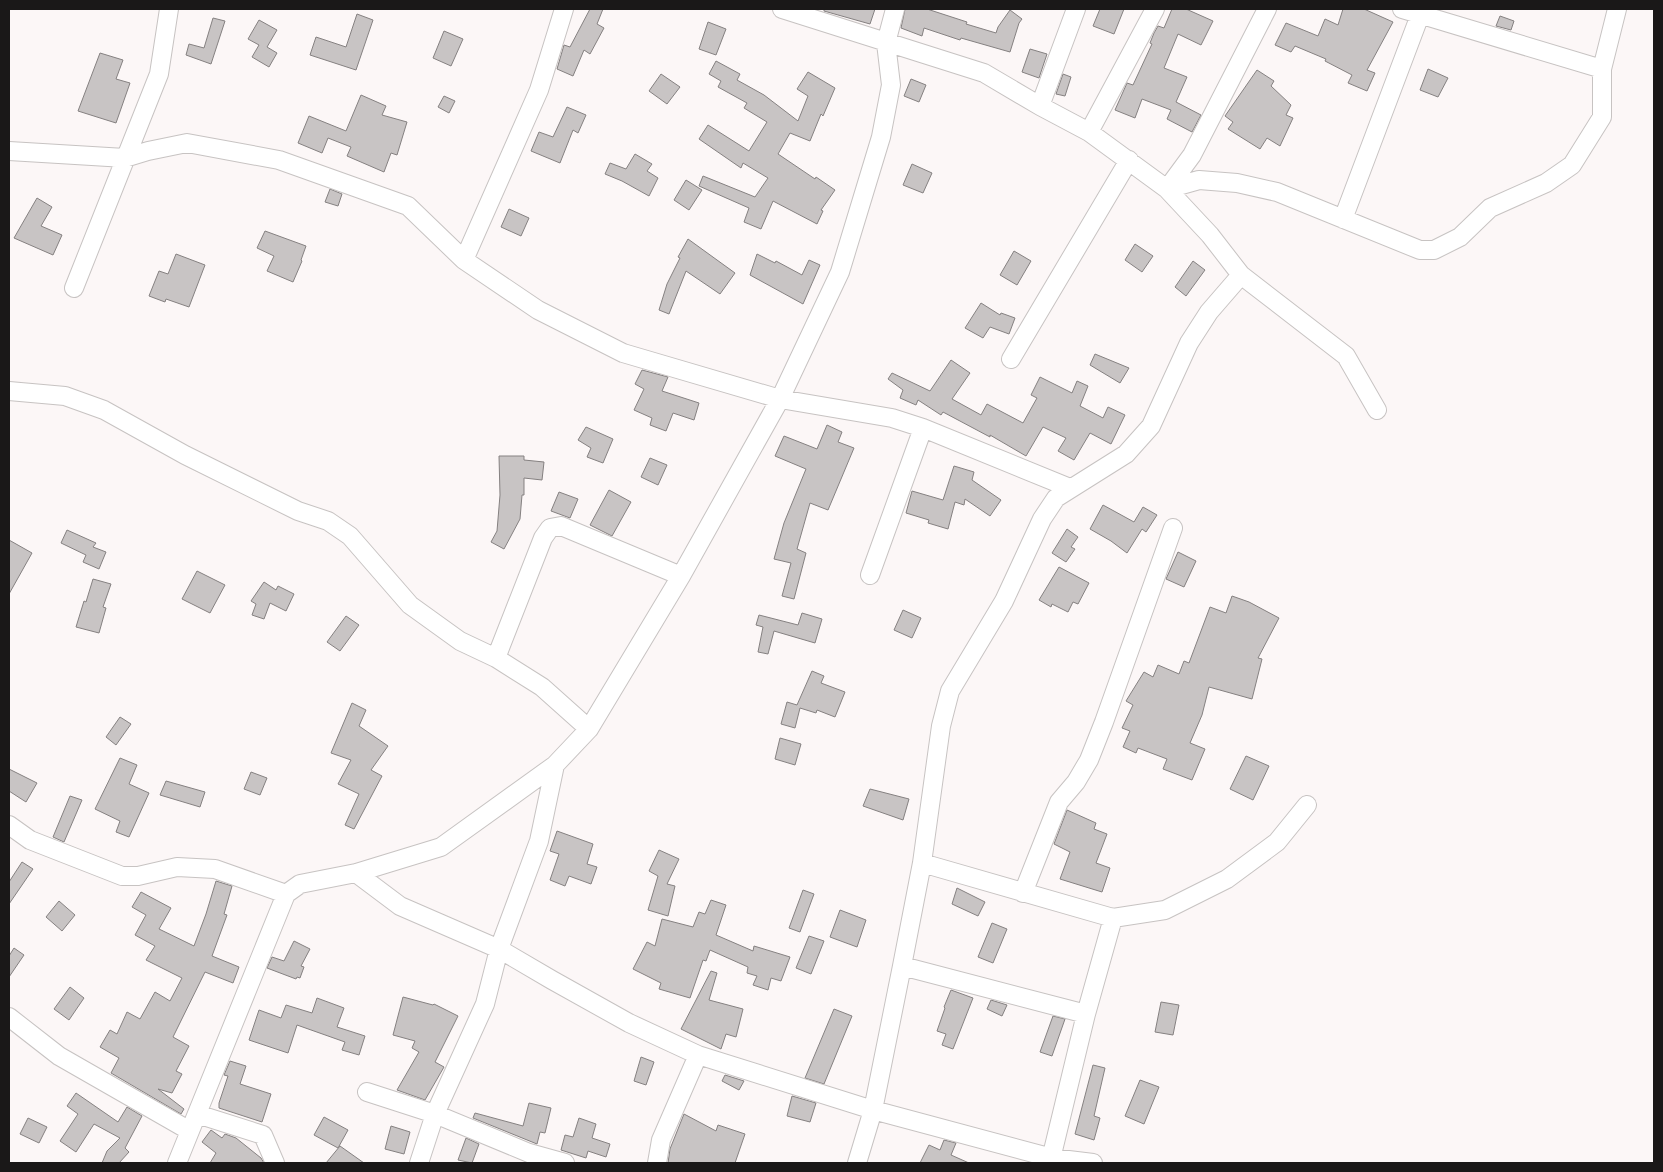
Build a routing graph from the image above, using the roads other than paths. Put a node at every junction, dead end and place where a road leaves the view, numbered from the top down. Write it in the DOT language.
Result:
graph roads {
  1 [pos="169,9"];
  2 [pos="564,9"];
  3 [pos="782,9"];
  4 [pos="895,9"];
  5 [pos="1076,9"];
  6 [pos="1155,9"];
  7 [pos="1267,9"];
  8 [pos="1402,9"];
  9 [pos="1617,9"];
  10 [pos="1420,16"];
  11 [pos="886,43"];
  12 [pos="1602,69"];
  13 [pos="1040,106"];
  14 [pos="1089,132"];
  15 [pos="9,151"];
  16 [pos="125,158"];
  17 [pos="1129,160"];
  18 [pos="1167,189"];
  19 [pos="1342,219"];
  20 [pos="464,260"];
  21 [pos="1241,275"];
  22 [pos="74,288"];
  23 [pos="1011,359"];
  24 [pos="9,391"];
  25 [pos="780,399"];
  26 [pos="1377,410"];
  27 [pos="923,428"];
  28 [pos="1070,488"];
  29 [pos="1173,528"];
  30 [pos="681,576"];
  31 [pos="870,576"];
  32 [pos="496,658"];
  33 [pos="589,729"];
  34 [pos="555,765"];
  35 [pos="1308,805"];
  36 [pos="9,825"];
  37 [pos="922,863"];
  38 [pos="356,873"];
  39 [pos="1022,893"];
  40 [pos="286,894"];
  41 [pos="1113,918"];
  42 [pos="499,949"];
  43 [pos="902,966"];
  44 [pos="1086,1014"];
  45 [pos="9,1017"];
  46 [pos="698,1055"];
  47 [pos="367,1092"];
  48 [pos="873,1110"];
  49 [pos="197,1114"];
  50 [pos="435,1114"];
  51 [pos="190,1131"];
  52 [pos="1051,1160"];
  53 [pos="177,1163"];
  54 [pos="275,1163"];
  55 [pos="419,1163"];
  56 [pos="565,1163"];
  57 [pos="657,1163"];
  58 [pos="857,1163"];
  59 [pos="1093,1163"];
  1 -- 16 [label="street"];
  2 -- 20 [label="street"];
  3 -- 11 [label="street"];
  4 -- 11 [label="street"];
  5 -- 13 [label="street"];
  6 -- 14 [label="street"];
  7 -- 18 [label="street"];
  8 -- 10 [label="street"];
  9 -- 12 [label="street"];
  10 -- 12 [label="street"];
  10 -- 19 [label="street"];
  11 -- 13 [label="street"];
  11 -- 25 [label="street"];
  12 -- 19 [label="street"];
  13 -- 14 [label="street"];
  14 -- 17 [label="street"];
  15 -- 16 [label="street"];
  16 -- 20 [label="street"];
  16 -- 22 [label="street"];
  17 -- 18 [label="street"];
  17 -- 23 [label="street"];
  18 -- 19 [label="street"];
  18 -- 21 [label="street"];
  20 -- 25 [label="street"];
  21 -- 26 [label="street"];
  21 -- 28 [label="street"];
  24 -- 32 [label="street"];
  25 -- 27 [label="street"];
  25 -- 30 [label="street"];
  27 -- 28 [label="street"];
  27 -- 31 [label="street"];
  28 -- 37 [label="street"];
  29 -- 39 [label="street"];
  30 -- 32 [label="street"];
  30 -- 33 [label="street"];
  32 -- 33 [label="street"];
  33 -- 34 [label="street"];
  34 -- 38 [label="street"];
  34 -- 42 [label="street"];
  35 -- 41 [label="street"];
  36 -- 40 [label="street"];
  37 -- 39 [label="street"];
  37 -- 43 [label="street"];
  38 -- 40 [label="street"];
  38 -- 42 [label="street"];
  39 -- 41 [label="street"];
  40 -- 49 [label="street"];
  41 -- 44 [label="street"];
  42 -- 46 [label="street"];
  42 -- 50 [label="street"];
  43 -- 44 [label="street"];
  43 -- 48 [label="street"];
  44 -- 52 [label="street"];
  45 -- 51 [label="street"];
  46 -- 48 [label="street"];
  46 -- 57 [label="street"];
  47 -- 50 [label="street"];
  48 -- 52 [label="street"];
  48 -- 58 [label="street"];
  49 -- 51 [label="street"];
  49 -- 54 [label="street"];
  50 -- 55 [label="street"];
  50 -- 56 [label="street"];
  51 -- 53 [label="street"];
  52 -- 59 [label="street"];
}
